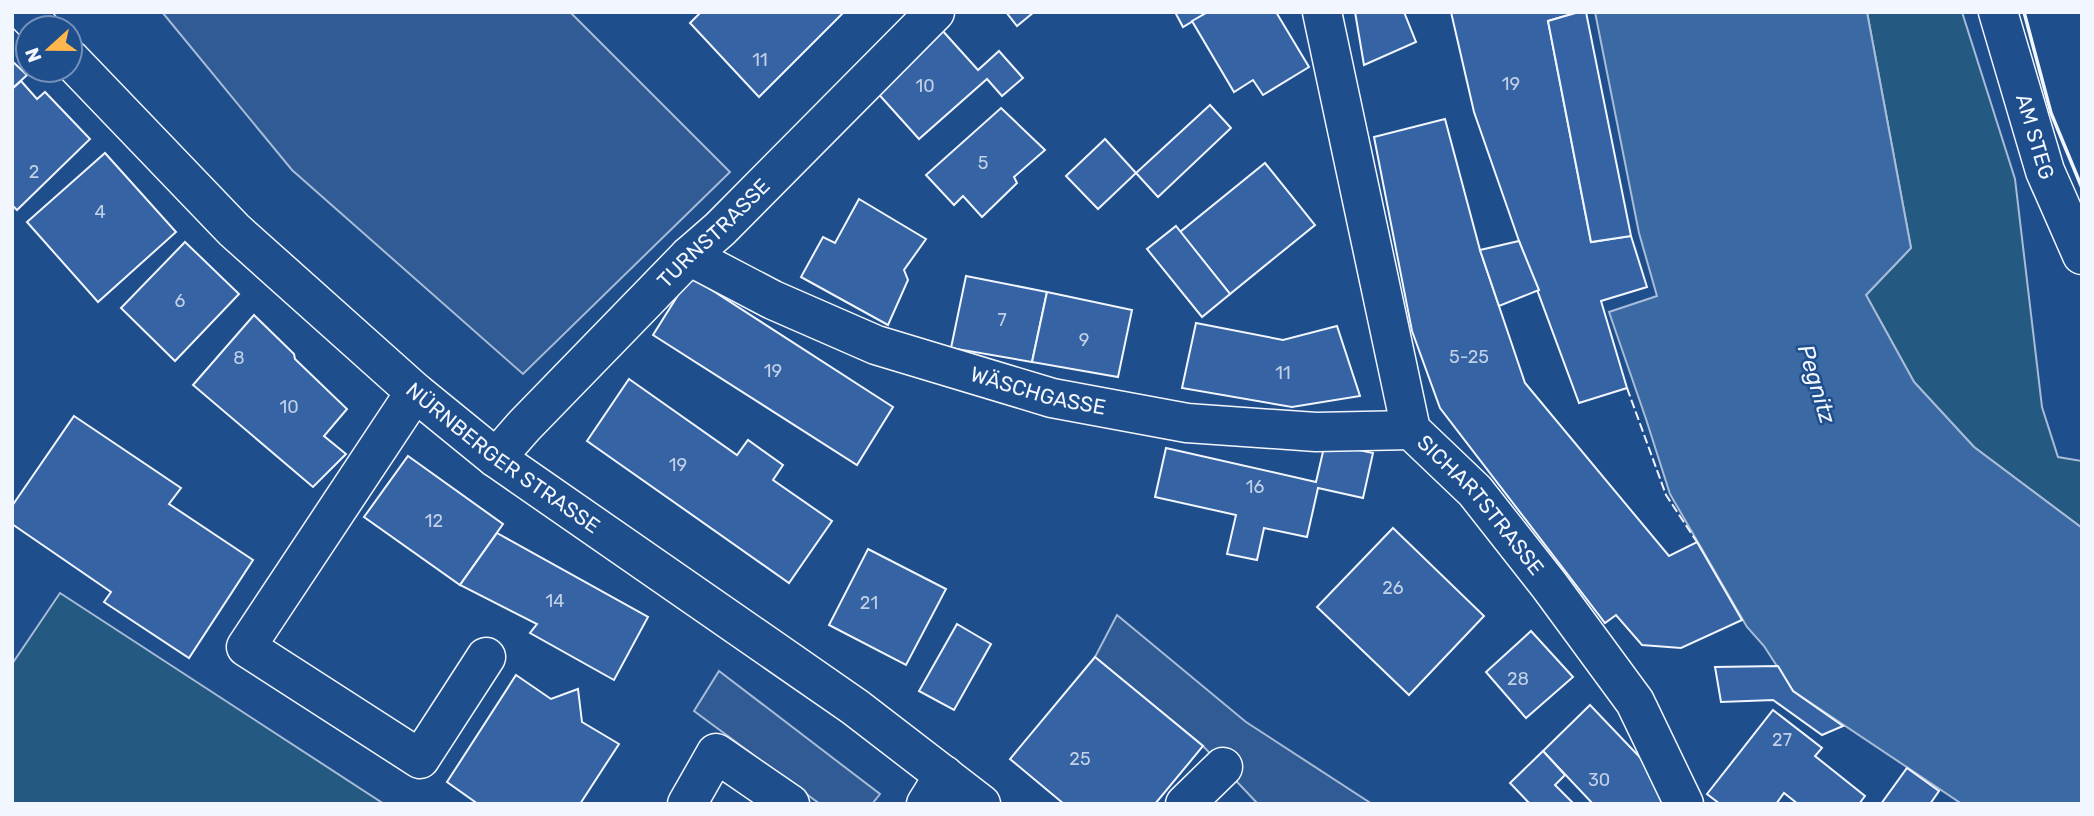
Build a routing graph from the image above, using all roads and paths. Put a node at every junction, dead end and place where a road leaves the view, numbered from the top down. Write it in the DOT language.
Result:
graph roads {
  1 [pos="935,12"];
  2 [pos="1322,12"];
  3 [pos="1998,12"];
  4 [pos="84,74"];
  5 [pos="2082,255"];
  6 [pos="689,256"];
  7 [pos="415,392"];
  8 [pos="1411,430"];
  9 [pos="496,458"];
  10 [pos="486,657"];
  11 [pos="1223,767"];
  12 [pos="935,790"];
  13 [pos="687,804"];
  14 [pos="790,804"];
  15 [pos="981,804"];
  16 [pos="1185,804"];
  17 [pos="1684,804"];
  1 -- 6 [label="street, TURNSTRASSE"];
  2 -- 8 [label="street, SICHARTSTRASSE"];
  3 -- 5 [label="street, AM STEG"];
  4 -- 7 [label="street, NÜRNBERGER STRASSE"];
  6 -- 8 [label="street, WÄSCHGASSE"];
  6 -- 9 [label="street, TURNSTRASSE"];
  7 -- 9 [label="street, NÜRNBERGER STRASSE"];
  7 -- 10 [label="street"];
  8 -- 17 [label="street, SICHARTSTRASSE"];
  9 -- 12 [label="street, NÜRNBERGER STRASSE"];
  11 -- 16 [label="street"];
  12 -- 15 [label="street, NÜRNBERGER STRASSE"];
  13 -- 14 [label="street"];
}
